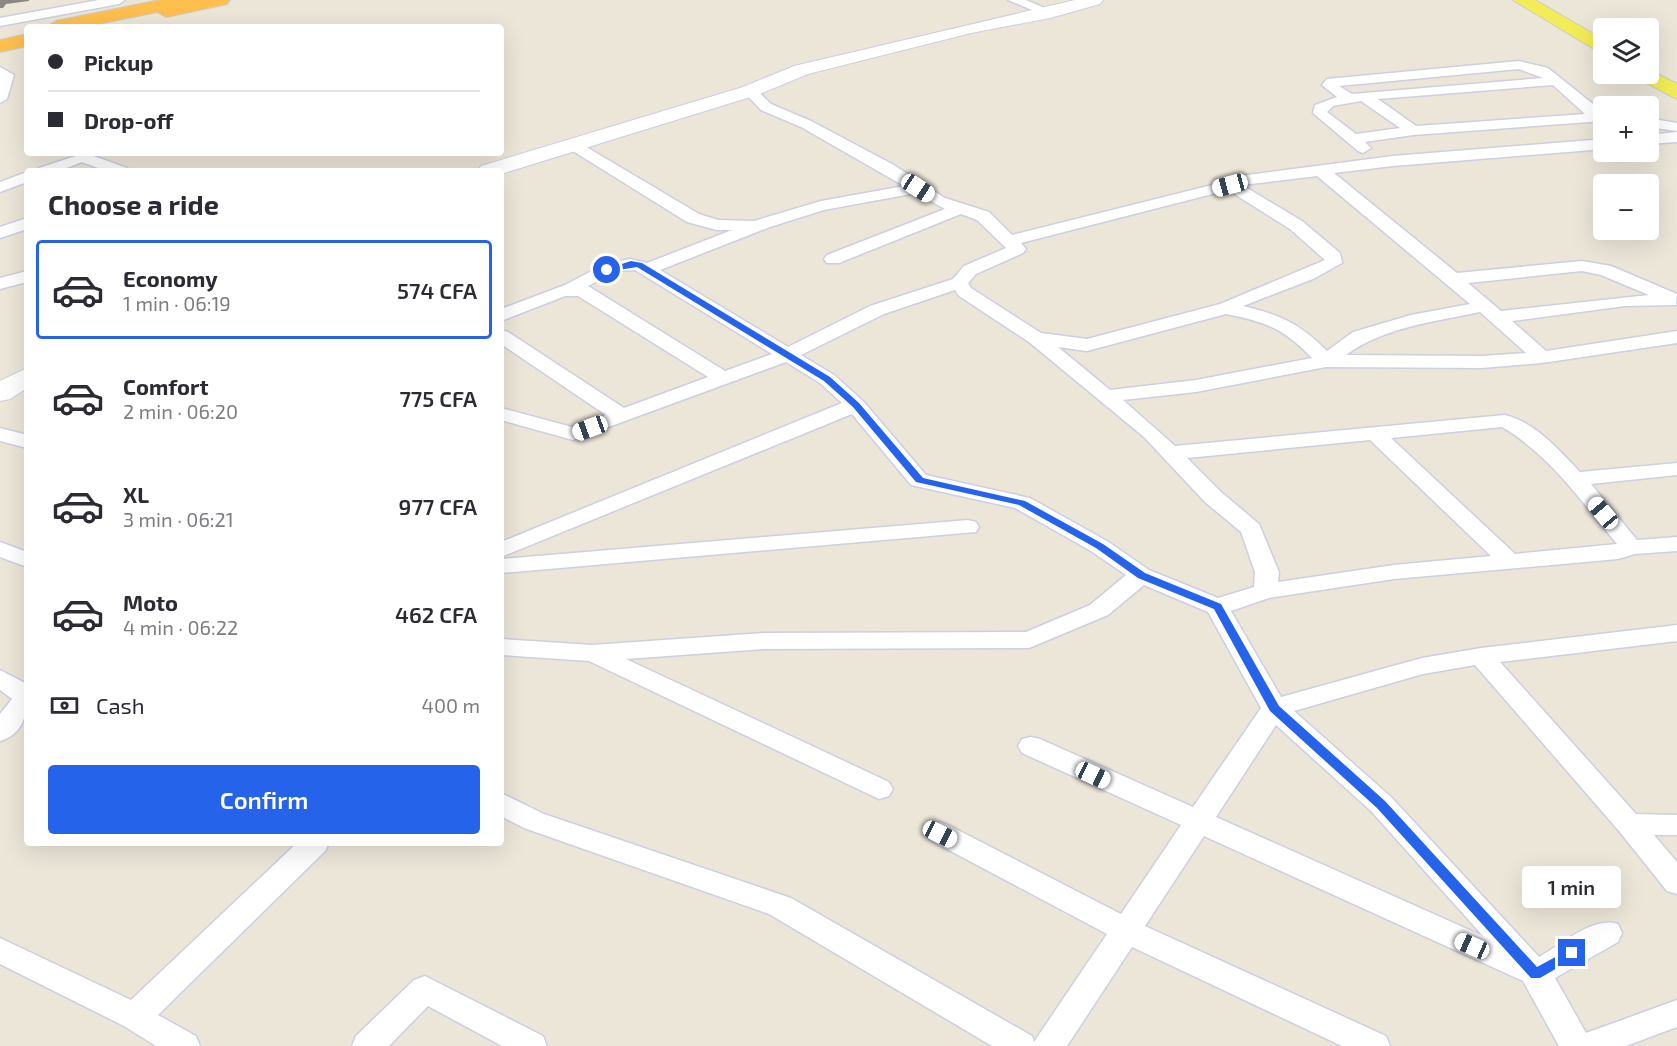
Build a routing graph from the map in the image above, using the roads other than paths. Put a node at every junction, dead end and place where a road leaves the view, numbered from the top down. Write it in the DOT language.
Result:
graph roads {
  1 [pos="57,0"];
  2 [pos="119,0"];
  3 [pos="187,0"];
  4 [pos="220,0"];
  5 [pos="1014,0"];
  6 [pos="1094,0"];
  7 [pos="1522,0"];
  8 [pos="1540,0"];
  9 [pos="1050,13"];
  10 [pos="0,16"];
  11 [pos="0,22"];
  12 [pos="71,24"];
  13 [pos="105,24"];
  14 [pos="1593,32"];
  15 [pos="24,34"];
  16 [pos="0,39"];
  17 [pos="24,41"];
  18 [pos="1593,42"];
  19 [pos="0,46"];
  20 [pos="0,70"];
  21 [pos="1659,71"];
  22 [pos="1383,76"];
  23 [pos="1556,81"];
  24 [pos="1677,82"];
  25 [pos="1659,83"];
  26 [pos="750,91"];
  27 [pos="1404,92"];
  28 [pos="1677,93"];
  29 [pos="1357,98"];
  30 [pos="0,99"];
  31 [pos="1593,111"];
  32 [pos="1593,119"];
  33 [pos="1659,124"];
  34 [pos="1677,127"];
  35 [pos="1413,131"];
  36 [pos="1677,137"];
  37 [pos="1353,139"];
  38 [pos="1659,139"];
  39 [pos="573,145"];
  40 [pos="1593,145"];
  41 [pos="1393,161"];
  42 [pos="53,168"];
  43 [pos="113,168"];
  44 [pos="499,168"];
  45 [pos="1321,171"];
  46 [pos="24,178"];
  47 [pos="1230,185"];
  48 [pos="0,187"];
  49 [pos="918,188"];
  50 [pos="961,208"];
  51 [pos="764,223"];
  52 [pos="24,224"];
  53 [pos="0,233"];
  54 [pos="1009,241"];
  55 [pos="833,259"];
  56 [pos="647,269"];
  57 [pos="24,277"];
  58 [pos="1453,279"];
  59 [pos="959,283"];
  60 [pos="0,284"];
  61 [pos="570,290"];
  62 [pos="1676,300"];
  63 [pos="1226,308"];
  64 [pos="1492,312"];
  65 [pos="504,314"];
  66 [pos="1677,337"];
  67 [pos="504,338"];
  68 [pos="1036,338"];
  69 [pos="787,355"];
  70 [pos="1542,357"];
  71 [pos="1326,361"];
  72 [pos="24,378"];
  73 [pos="723,378"];
  74 [pos="0,393"];
  75 [pos="1106,396"];
  76 [pos="856,405"];
  77 [pos="504,415"];
  78 [pos="622,416"];
  79 [pos="1374,433"];
  80 [pos="0,434"];
  81 [pos="24,441"];
  82 [pos="1169,453"];
  83 [pos="1677,469"];
  84 [pos="1574,479"];
  85 [pos="968,527"];
  86 [pos="1677,544"];
  87 [pos="1631,547"];
  88 [pos="0,549"];
  89 [pos="504,549"];
  90 [pos="24,559"];
  91 [pos="1510,562"];
  92 [pos="504,566"];
  93 [pos="1141,575"];
  94 [pos="1264,591"];
  95 [pos="1218,606"];
  96 [pos="1677,633"];
  97 [pos="504,647"];
  98 [pos="592,653"];
  99 [pos="1480,656"];
  100 [pos="0,678"];
  101 [pos="24,695"];
  102 [pos="24,701"];
  103 [pos="1274,708"];
  104 [pos="0,732"];
  105 [pos="1031,746"];
  106 [pos="879,789"];
  107 [pos="504,805"];
  108 [pos="1196,823"];
  109 [pos="1629,824"];
  110 [pos="1677,825"];
  111 [pos="940,834"];
  112 [pos="312,846"];
  113 [pos="1677,884"];
  114 [pos="1125,930"];
  115 [pos="1608,933"];
  116 [pos="0,950"];
  117 [pos="1536,974"];
  118 [pos="1677,1013"];
  119 [pos="135,1017"];
  120 [pos="184,1046"];
  121 [pos="368,1046"];
  122 [pos="531,1046"];
  123 [pos="1020,1046"];
  124 [pos="1049,1046"];
  125 [pos="1374,1046"];
  126 [pos="1576,1046"];
  127 [pos="1589,1046"];
  1 -- 10 [label="street"];
  2 -- 11 [label="street"];
  3 -- 12 [label="highway"];
  4 -- 13 [label="highway"];
  5 -- 9 [label="street"];
  6 -- 9 [label="street"];
  7 -- 18 [label="main road"];
  8 -- 14 [label="main road"];
  9 -- 26 [label="street"];
  15 -- 16 [label="highway"];
  17 -- 19 [label="highway"];
  20 -- 30 [label="street"];
  21 -- 24 [label="main road"];
  22 -- 23 [label="street"];
  22 -- 27 [label="street"];
  22 -- 29 [label="street"];
  23 -- 27 [label="street"];
  23 -- 31 [label="street"];
  25 -- 28 [label="main road"];
  26 -- 39 [label="street"];
  26 -- 49 [label="street"];
  27 -- 29 [label="street"];
  29 -- 35 [label="street"];
  29 -- 37 [label="street"];
  32 -- 35 [label="street"];
  33 -- 34 [label="street"];
  35 -- 37 [label="street"];
  36 -- 38 [label="street"];
  37 -- 41 [label="street"];
  39 -- 44 [label="street"];
  39 -- 51 [label="street"];
  40 -- 41 [label="street"];
  41 -- 45 [label="street"];
  42 -- 43 [label="street"];
  45 -- 47 [label="street"];
  45 -- 58 [label="street"];
  46 -- 48 [label="street"];
  47 -- 54 [label="street"];
  47 -- 63 [label="street"];
  49 -- 50 [label="street"];
  49 -- 51 [label="street"];
  50 -- 54 [label="street"];
  50 -- 55 [label="street"];
  51 -- 56 [label="street"];
  52 -- 53 [label="street"];
  54 -- 59 [label="street"];
  56 -- 61 [label="street"];
  56 -- 69 [label="street"];
  57 -- 60 [label="street"];
  58 -- 62 [label="street"];
  58 -- 64 [label="street"];
  59 -- 68 [label="street"];
  59 -- 69 [label="street"];
  61 -- 65 [label="street"];
  61 -- 73 [label="street"];
  62 -- 64 [label="street"];
  63 -- 68 [label="street"];
  63 -- 71 [label="street"];
  64 -- 70 [label="street"];
  64 -- 71 [label="street"];
  66 -- 70 [label="street"];
  67 -- 78 [label="street"];
  68 -- 75 [label="street"];
  69 -- 73 [label="street"];
  69 -- 76 [label="street"];
  70 -- 71 [label="street"];
  71 -- 75 [label="street"];
  72 -- 74 [label="street"];
  73 -- 78 [label="street"];
  75 -- 82 [label="street"];
  76 -- 89 [label="street"];
  76 -- 93 [label="street"];
  77 -- 78 [label="street"];
  79 -- 82 [label="street"];
  79 -- 84 [label="street"];
  79 -- 91 [label="street"];
  80 -- 81 [label="street"];
  82 -- 94 [label="street"];
  83 -- 84 [label="street"];
  84 -- 87 [label="street"];
  85 -- 92 [label="street"];
  86 -- 87 [label="street"];
  87 -- 91 [label="street"];
  88 -- 90 [label="street"];
  91 -- 94 [label="street"];
  93 -- 95 [label="street"];
  93 -- 98 [label="street"];
  94 -- 95 [label="street"];
  95 -- 103 [label="street"];
  96 -- 99 [label="street"];
  97 -- 98 [label="street"];
  98 -- 106 [label="street"];
  99 -- 103 [label="street"];
  99 -- 109 [label="street"];
  100 -- 101 [label="street"];
  102 -- 104 [label="street"];
  103 -- 108 [label="street"];
  103 -- 117 [label="street"];
  105 -- 108 [label="street"];
  107 -- 123 [label="street"];
  108 -- 114 [label="street"];
  108 -- 117 [label="street"];
  109 -- 110 [label="street"];
  109 -- 113 [label="street"];
  111 -- 114 [label="street"];
  112 -- 119 [label="street"];
  114 -- 124 [label="street"];
  114 -- 125 [label="street"];
  115 -- 117 [label="street"];
  116 -- 119 [label="street"];
  117 -- 126 [label="street"];
  118 -- 127 [label="street"];
  119 -- 120 [label="street"];
  121 -- 122 [label="street"];
}
